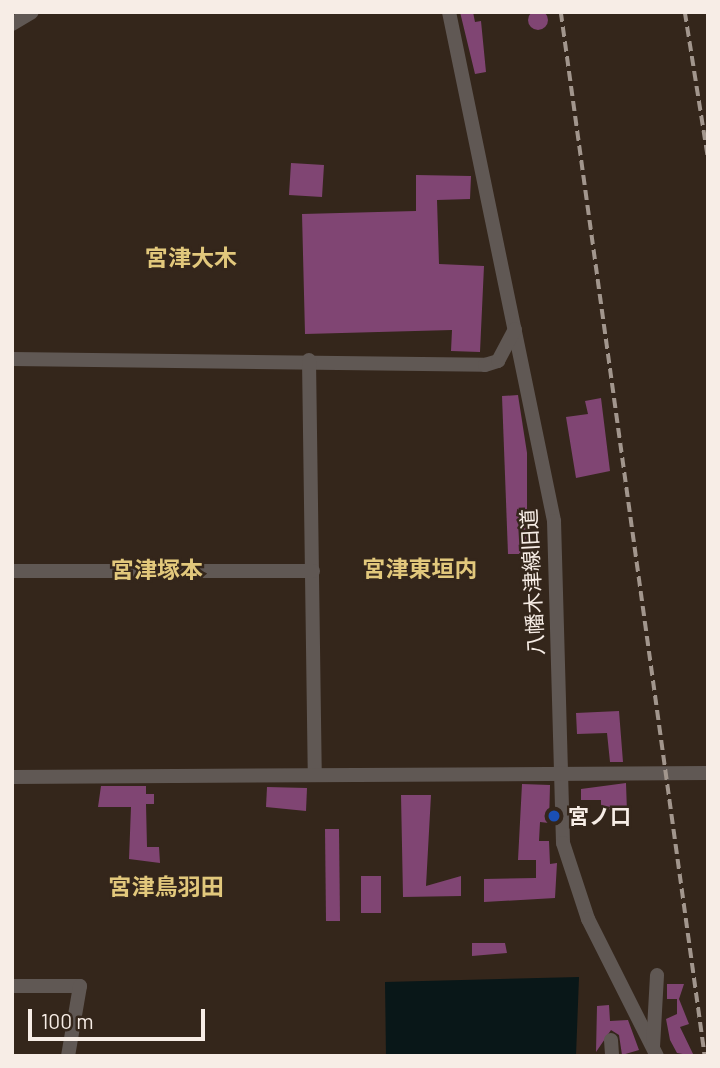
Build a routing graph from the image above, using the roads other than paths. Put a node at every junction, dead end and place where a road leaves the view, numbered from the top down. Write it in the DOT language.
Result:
graph roads {
  1 [pos="32,12"];
  2 [pos="449,12"];
  3 [pos="12,24"];
  4 [pos="515,329"];
  5 [pos="12,359"];
  6 [pos="309,360"];
  7 [pos="12,571"];
  8 [pos="313,571"];
  9 [pos="559,771"];
  10 [pos="708,773"];
  11 [pos="315,774"];
  12 [pos="12,777"];
  13 [pos="657,975"];
  14 [pos="12,986"];
  15 [pos="611,1040"];
  16 [pos="654,1053"];
  17 [pos="68,1056"];
  18 [pos="612,1056"];
  1 -- 3 [label="street"];
  2 -- 4 [label="street, 八幡木津線旧道"];
  4 -- 6 [label="street"];
  4 -- 9 [label="street, 八幡木津線旧道"];
  5 -- 6 [label="street"];
  6 -- 8 [label="street"];
  7 -- 8 [label="street"];
  8 -- 11 [label="street"];
  9 -- 10 [label="street"];
  9 -- 11 [label="street"];
  9 -- 16 [label="street, 八幡木津線旧道"];
  11 -- 12 [label="street"];
  13 -- 16 [label="street"];
  14 -- 17 [label="street"];
  15 -- 18 [label="street"];
}
